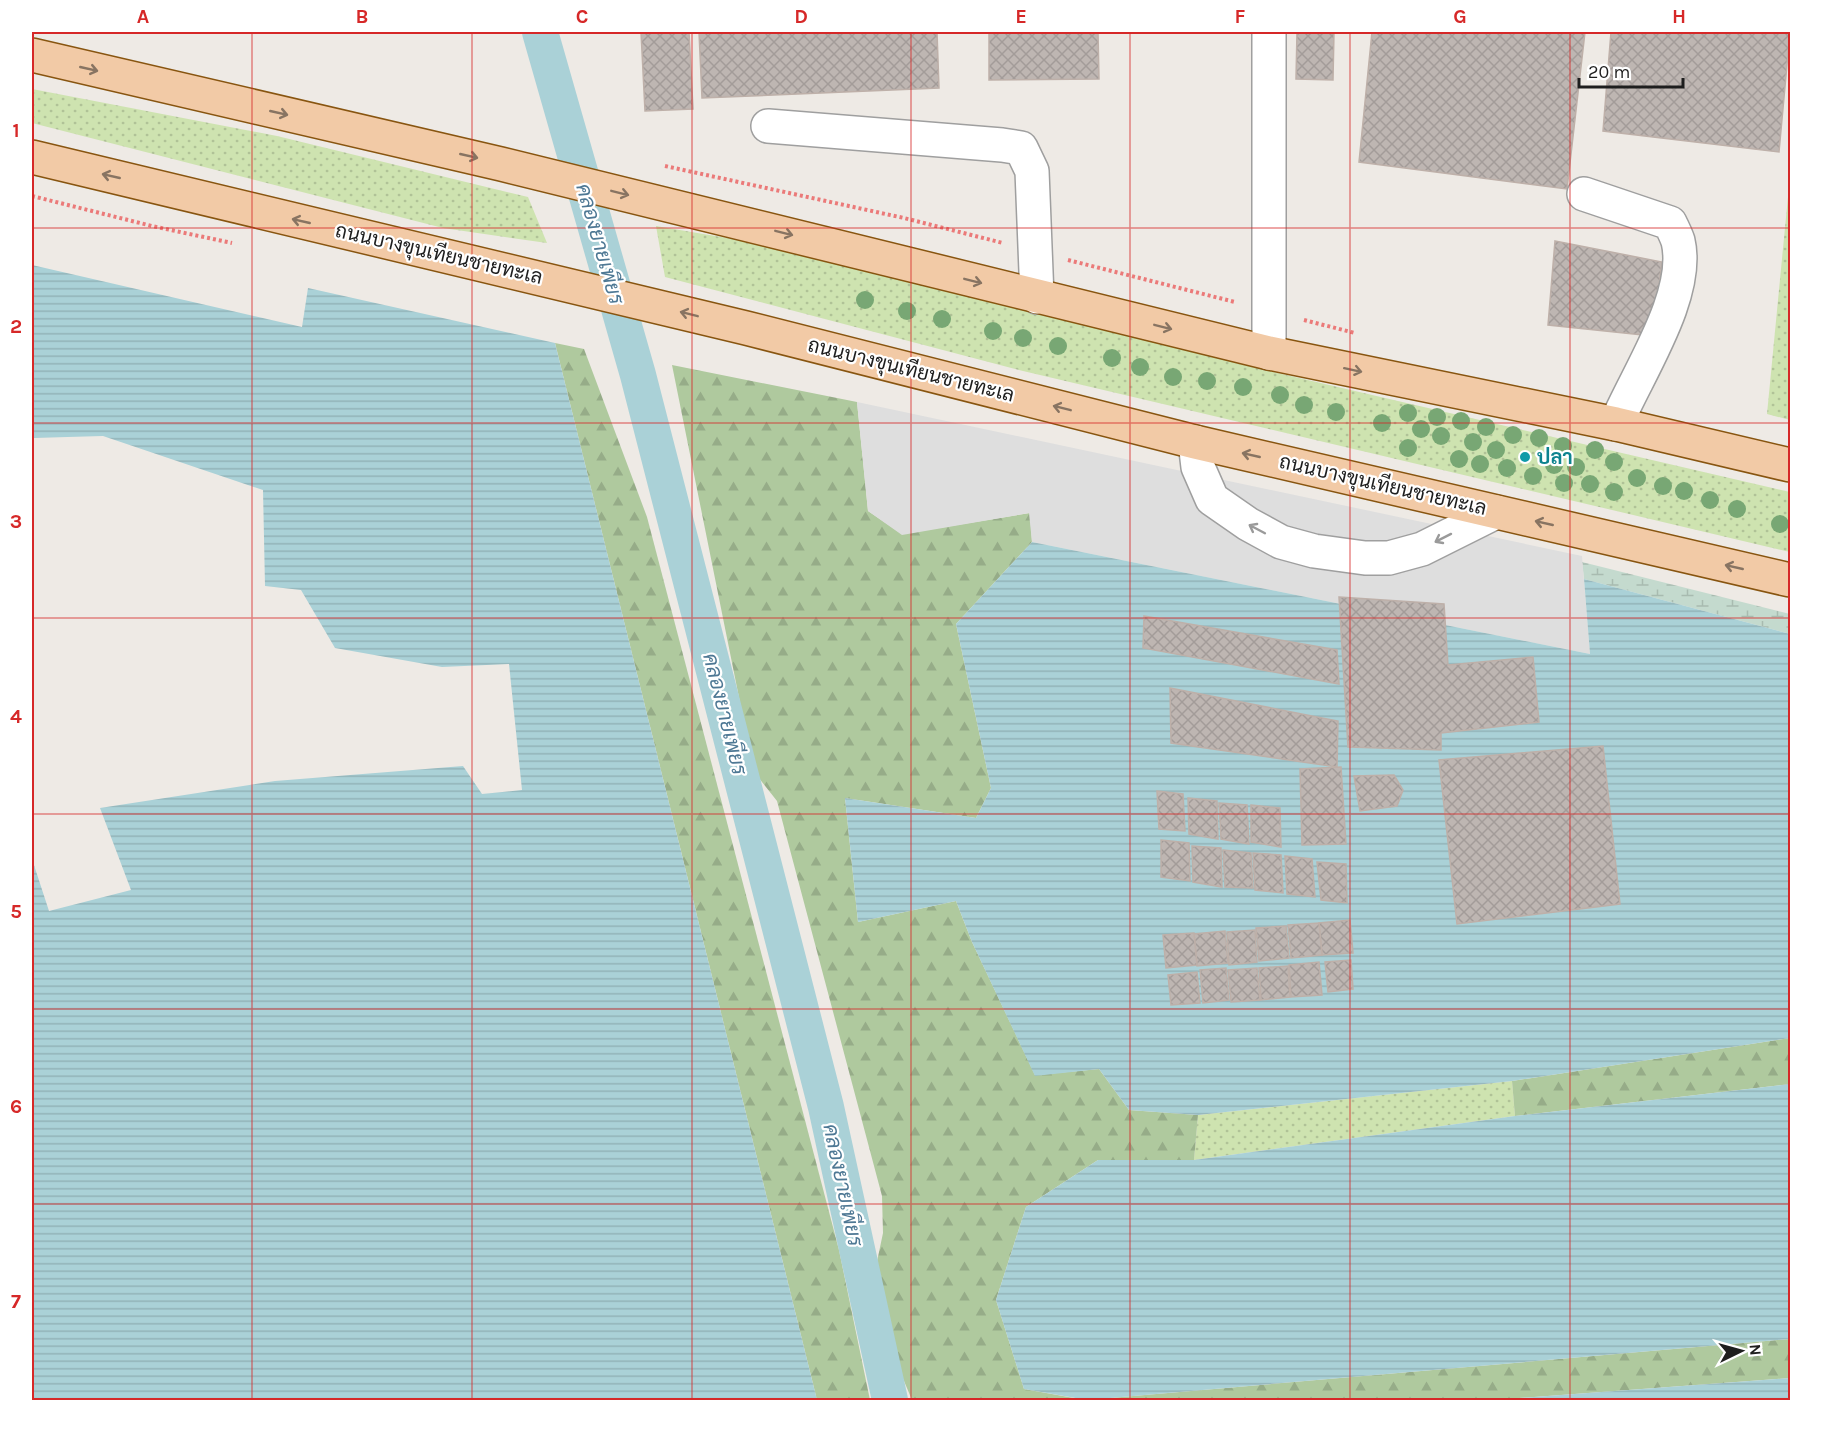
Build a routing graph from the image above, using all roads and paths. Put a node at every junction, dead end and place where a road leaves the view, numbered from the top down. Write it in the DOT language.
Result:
graph roads {
  1 [pos="1269,32"];
  2 [pos="32,56"];
  3 [pos="768,126"];
  4 [pos="32,157"];
  5 [pos="655,164"];
  6 [pos="1584,194"];
  7 [pos="1035,252"];
  8 [pos="1037,297"];
  9 [pos="1269,311"];
  10 [pos="1361,334"];
  11 [pos="1269,353"];
  12 [pos="1617,424"];
  13 [pos="1196,442"];
  14 [pos="1791,465"];
  15 [pos="1496,512"];
  16 [pos="1791,580"];
  1 -- 9 [label="lane"];
  2 -- 8 [label="main road, one-way"];
  3 -- 7 [label="lane"];
  13 -- 4 [label="main road, ถนนบางขุนเทียนชายทะเล, one-way"];
  5 -- 7 [label="path"];
  6 -- 12 [label="lane"];
  7 -- 8 [label="lane"];
  7 -- 9 [label="path"];
  8 -- 11 [label="main road, one-way"];
  9 -- 10 [label="path"];
  9 -- 11 [label="lane"];
  11 -- 12 [label="main road, one-way"];
  12 -- 14 [label="main road"];
  15 -- 13 [label="main road, ถนนบางขุนเทียนชายทะเล, one-way"];
  15 -- 13 [label="lane, one-way"];
  16 -- 15 [label="main road, ถนนบางขุนเทียนชายทะเล, one-way"];
}
